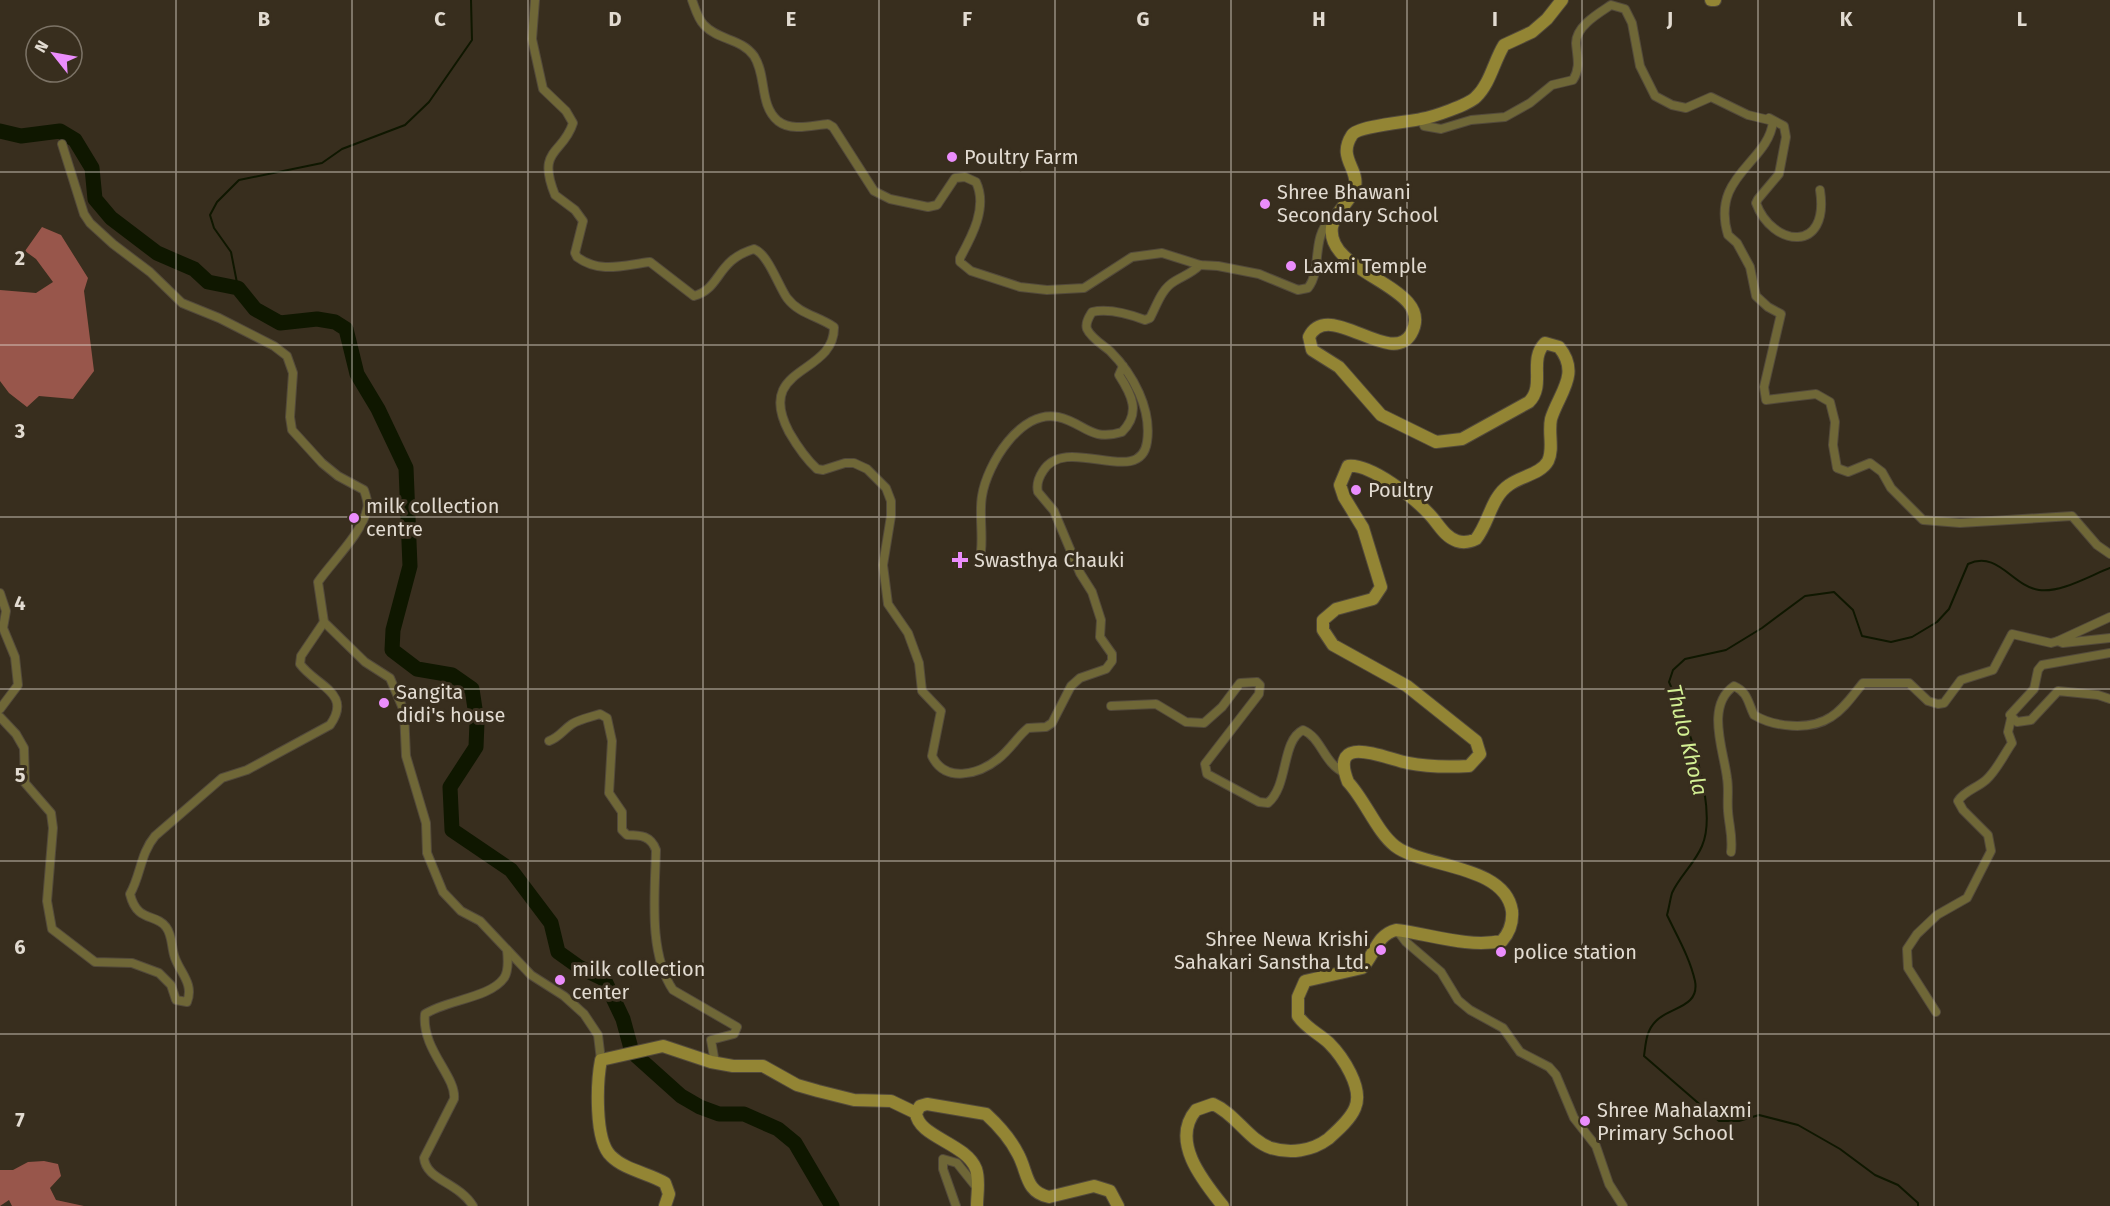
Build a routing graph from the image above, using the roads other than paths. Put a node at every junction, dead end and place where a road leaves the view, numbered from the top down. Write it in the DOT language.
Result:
graph roads {
  1 [pos="535,0"];
  2 [pos="692,0"];
  3 [pos="1562,0"];
  4 [pos="1769,118"];
  5 [pos="1422,119"];
  6 [pos="62,144"];
  7 [pos="1820,190"];
  8 [pos="1340,210"];
  9 [pos="1200,265"];
  10 [pos="1122,366"];
  11 [pos="981,551"];
  12 [pos="2110,554"];
  13 [pos="0,593"];
  14 [pos="2110,617"];
  15 [pos="324,622"];
  16 [pos="2110,638"];
  17 [pos="2058,641"];
  18 [pos="2110,653"];
  19 [pos="2110,699"];
  20 [pos="1111,706"];
  21 [pos="0,709"];
  22 [pos="0,717"];
  23 [pos="2011,719"];
  24 [pos="549,741"];
  25 [pos="1345,773"];
  26 [pos="1731,852"];
  27 [pos="1396,930"];
  28 [pos="507,950"];
  29 [pos="1936,1012"];
  30 [pos="601,1060"];
  31 [pos="716,1063"];
  32 [pos="916,1113"];
  33 [pos="978,1189"];
  34 [pos="473,1206"];
  35 [pos="665,1206"];
  36 [pos="956,1206"];
  37 [pos="977,1206"];
  38 [pos="1118,1206"];
  39 [pos="1223,1206"];
  40 [pos="1623,1206"];
  1 -- 10 [label="street"];
  2 -- 9 [label="street"];
  3 -- 5 [label="street"];
  4 -- 5 [label="street"];
  4 -- 7 [label="street"];
  4 -- 12 [label="street"];
  5 -- 8 [label="street"];
  6 -- 15 [label="street"];
  8 -- 9 [label="street"];
  8 -- 25 [label="street"];
  9 -- 10 [label="street"];
  10 -- 11 [label="street"];
  13 -- 21 [label="street"];
  14 -- 17 [label="street"];
  15 -- 22 [label="street"];
  15 -- 28 [label="street"];
  16 -- 17 [label="street"];
  17 -- 26 [label="street"];
  18 -- 23 [label="street"];
  19 -- 23 [label="street"];
  20 -- 25 [label="street"];
  23 -- 29 [label="street"];
  24 -- 31 [label="street"];
  25 -- 27 [label="street"];
  27 -- 39 [label="street"];
  27 -- 40 [label="street"];
  28 -- 30 [label="street"];
  28 -- 34 [label="street"];
  30 -- 31 [label="street"];
  30 -- 35 [label="street"];
  31 -- 32 [label="street"];
  32 -- 33 [label="street"];
  32 -- 38 [label="street"];
  33 -- 36 [label="street"];
  33 -- 37 [label="street"];
}
